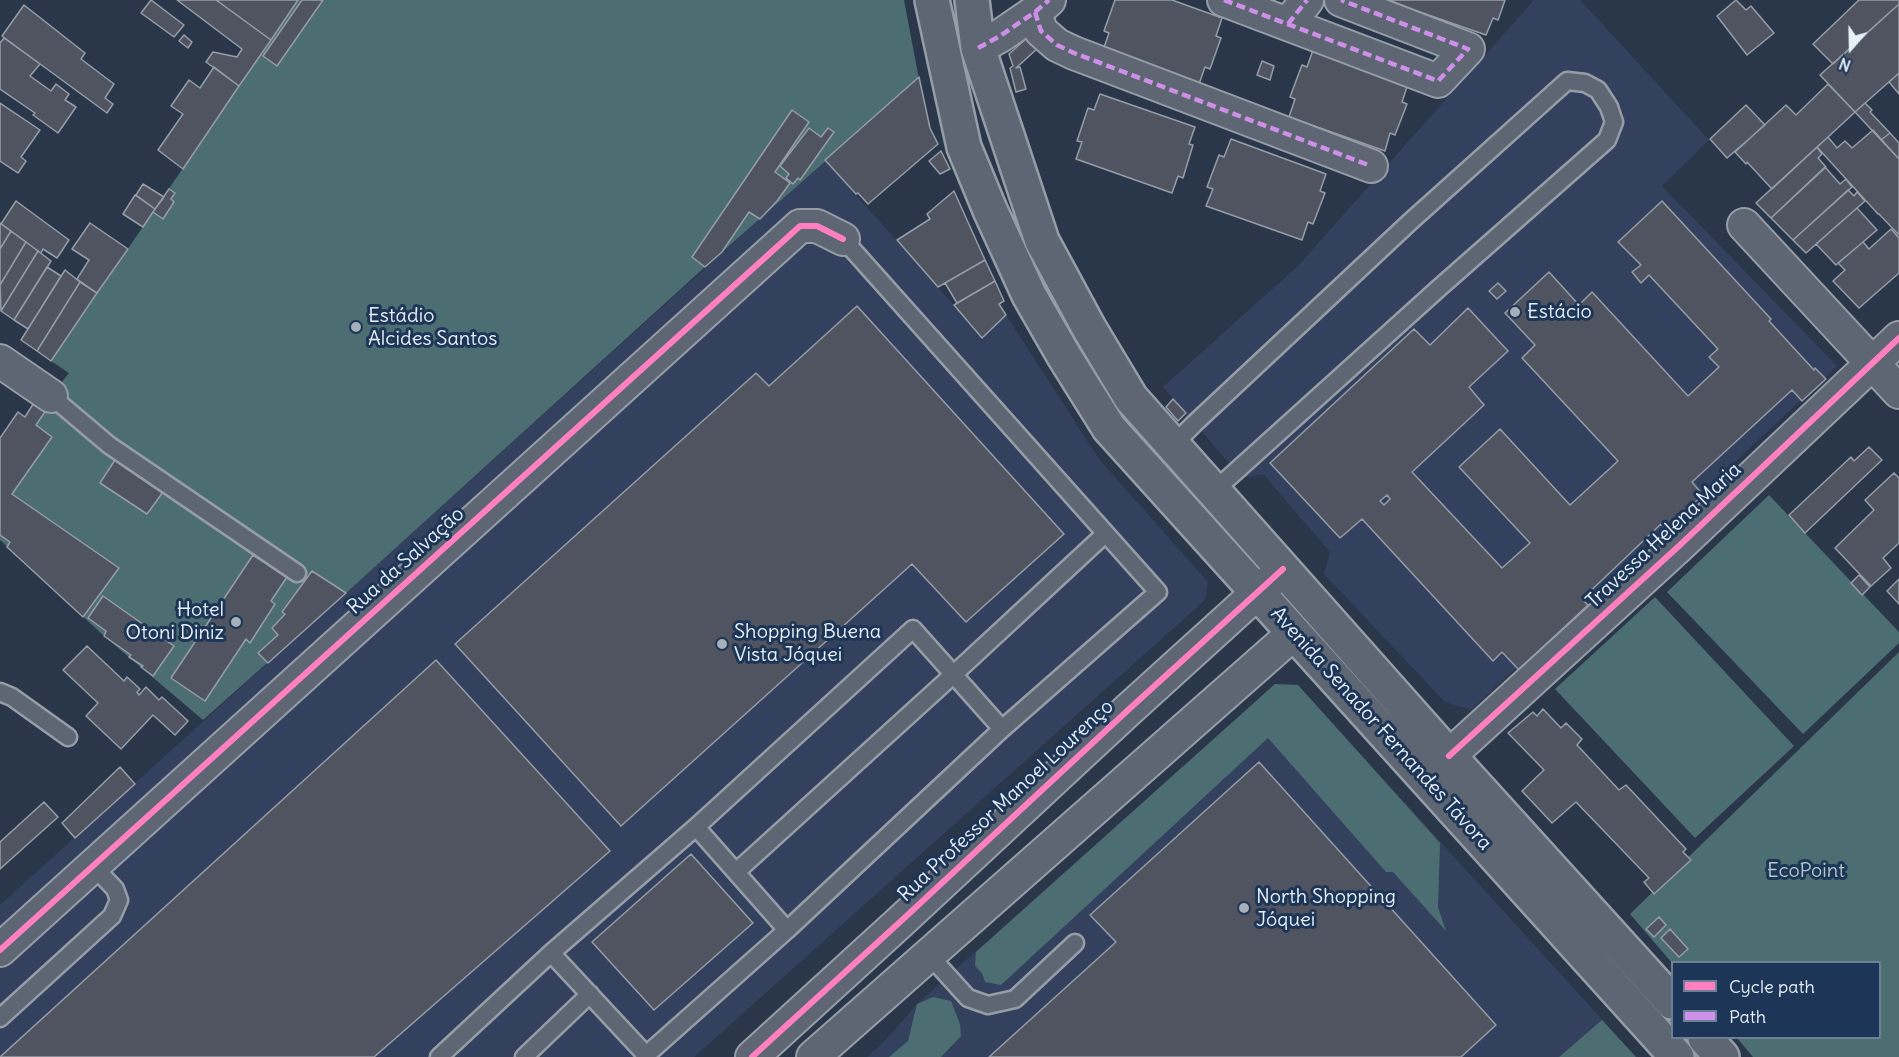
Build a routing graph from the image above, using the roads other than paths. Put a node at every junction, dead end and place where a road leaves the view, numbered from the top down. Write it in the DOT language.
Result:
graph roads {
  1 [pos="932,0"];
  2 [pos="972,0"];
  3 [pos="1224,0"];
  4 [pos="1307,0"];
  5 [pos="1341,0"];
  6 [pos="1042,6"];
  7 [pos="1288,24"];
  8 [pos="978,48"];
  9 [pos="1371,166"];
  10 [pos="1744,225"];
  11 [pos="843,239"];
  12 [pos="1899,338"];
  13 [pos="0,361"];
  14 [pos="1872,363"];
  15 [pos="1899,392"];
  16 [pos="51,396"];
  17 [pos="1173,445"];
  18 [pos="1214,491"];
  19 [pos="1105,534"];
  20 [pos="1283,569"];
  21 [pos="297,573"];
  22 [pos="1258,592"];
  23 [pos="1294,633"];
  24 [pos="954,674"];
  25 [pos="0,692"];
  26 [pos="1002,729"];
  27 [pos="68,737"];
  28 [pos="1449,756"];
  29 [pos="696,827"];
  30 [pos="94,867"];
  31 [pos="736,872"];
  32 [pos="900,922"];
  33 [pos="787,930"];
  34 [pos="1075,943"];
  35 [pos="0,950"];
  36 [pos="551,953"];
  37 [pos="929,955"];
  38 [pos="590,994"];
  39 [pos="1671,1001"];
  40 [pos="0,1018"];
  41 [pos="1705,1039"];
  42 [pos="645,1056"];
  43 [pos="439,1057"];
  44 [pos="524,1057"];
  45 [pos="752,1057"];
  46 [pos="813,1057"];
  47 [pos="1677,1057"];
  48 [pos="1722,1057"];
  1 -- 22 [label="main road, Avenida Senador Fernandes Távora"];
  2 -- 8 [label="main road, Avenida Senador Fernandes Távora"];
  3 -- 7 [label="street"];
  4 -- 7 [label="street"];
  5 -- 7 [label="street"];
  6 -- 8 [label="street"];
  6 -- 9 [label="street"];
  8 -- 17 [label="main road, Avenida Senador Fernandes Távora"];
  10 -- 14 [label="street"];
  11 -- 19 [label="lane"];
  11 -- 30 [label="street, Rua da Salvação"];
  12 -- 14 [label="street, Travessa Helena Maria"];
  13 -- 16 [label="street"];
  14 -- 15 [label="street"];
  14 -- 28 [label="street, Travessa Helena Maria"];
  16 -- 21 [label="lane"];
  17 -- 18 [label="main road, Avenida Senador Fernandes Távora"];
  17 -- 18 [label="lane"];
  18 -- 20 [label="main road, Avenida Senador Fernandes Távora"];
  19 -- 24 [label="lane"];
  19 -- 26 [label="lane"];
  20 -- 22 [label="street, Rua Professor Manoel Lourenço"];
  20 -- 28 [label="main road, Avenida Senador Fernandes Távora"];
  22 -- 23 [label="main road, Avenida Senador Fernandes Távora"];
  22 -- 32 [label="street, Rua Professor Manoel Lourenço"];
  23 -- 37 [label="street"];
  23 -- 47 [label="main road, Avenida Senador Fernandes Távora"];
  24 -- 26 [label="lane"];
  24 -- 29 [label="lane"];
  24 -- 31 [label="lane"];
  25 -- 27 [label="lane"];
  26 -- 33 [label="lane"];
  28 -- 39 [label="main road, Avenida Senador Fernandes Távora"];
  29 -- 31 [label="lane"];
  29 -- 36 [label="lane"];
  30 -- 35 [label="street, Rua da Salvação"];
  30 -- 40 [label="lane"];
  31 -- 33 [label="lane"];
  32 -- 37 [label="street"];
  32 -- 45 [label="street, Rua Professor Manoel Lourenço"];
  33 -- 42 [label="lane"];
  34 -- 37 [label="lane"];
  36 -- 38 [label="lane"];
  36 -- 43 [label="lane"];
  37 -- 46 [label="street"];
  38 -- 42 [label="lane"];
  38 -- 44 [label="lane"];
  41 -- 48 [label="main road"];
}
